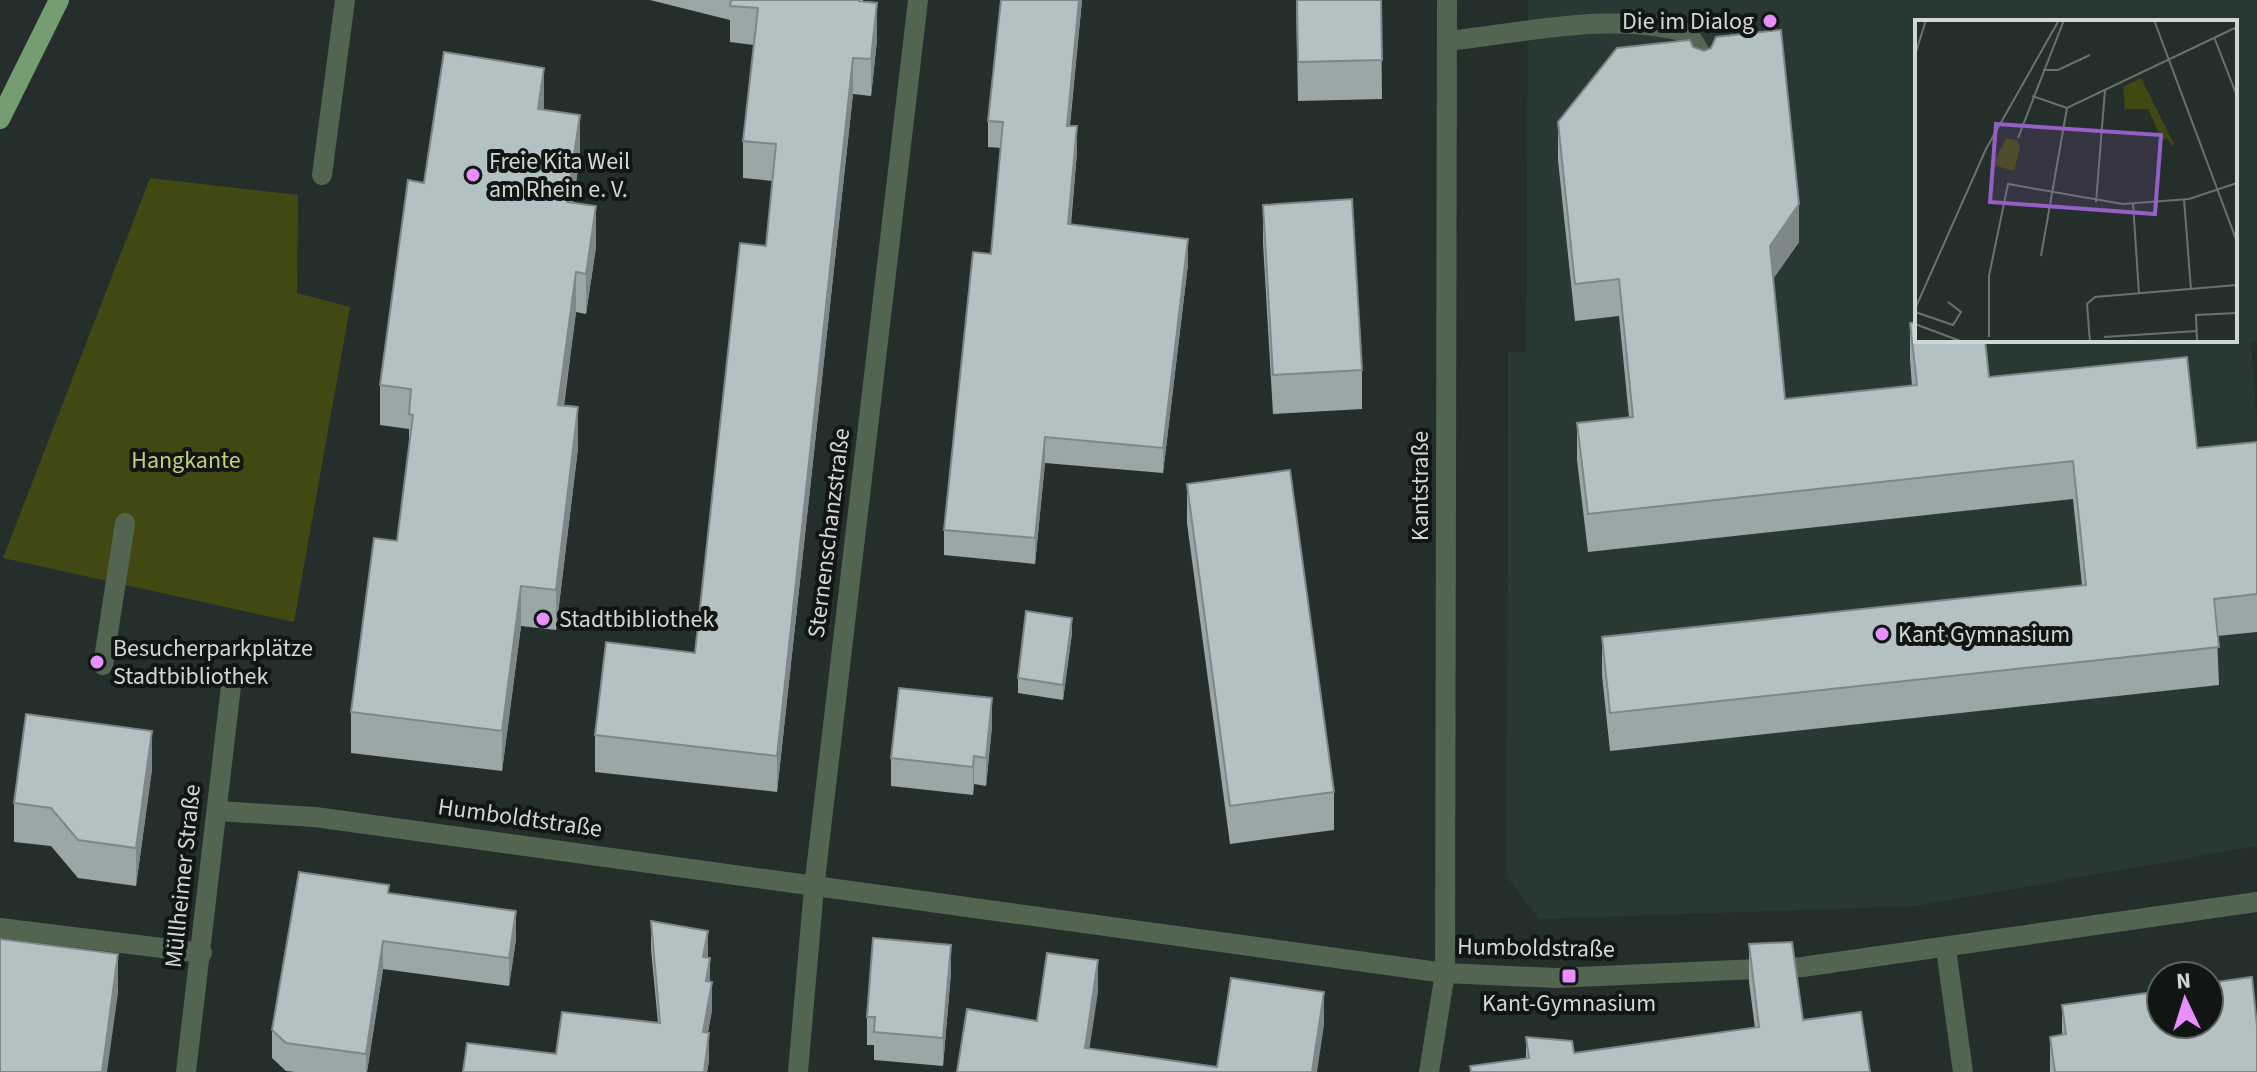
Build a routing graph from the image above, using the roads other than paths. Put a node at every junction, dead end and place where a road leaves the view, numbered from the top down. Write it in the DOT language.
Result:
graph roads {
  1 [pos="59,0"];
  2 [pos="345,0"];
  3 [pos="918,0"];
  4 [pos="1447,0"];
  5 [pos="1447,41"];
  6 [pos="1703,76"];
  7 [pos="0,119"];
  8 [pos="322,175"];
  9 [pos="125,523"];
  10 [pos="103,665"];
  11 [pos="231,686"];
  12 [pos="217,811"];
  13 [pos="814,888"];
  14 [pos="2257,902"];
  15 [pos="0,928"];
  16 [pos="1946,949"];
  17 [pos="202,953"];
  18 [pos="1445,973"];
  19 [pos="186,1072"];
  20 [pos="798,1072"];
  21 [pos="1429,1072"];
  22 [pos="1963,1072"];
  1 -- 7 [label="main road"];
  2 -- 8 [label="street"];
  3 -- 13 [label="street, Sternenschanzstraße"];
  4 -- 5 [label="street, Kantstraße"];
  5 -- 6 [label="street"];
  5 -- 18 [label="street, Kantstraße"];
  9 -- 10 [label="street"];
  11 -- 12 [label="street, Müllheimer Straße"];
  12 -- 13 [label="street, Humboldtstraße"];
  12 -- 17 [label="street, Müllheimer Straße"];
  13 -- 18 [label="street, Humboldstraße"];
  13 -- 20 [label="street, Sternenschanzstraße"];
  14 -- 16 [label="street, Humboldstraße"];
  15 -- 17 [label="street"];
  16 -- 18 [label="street, Humboldstraße"];
  16 -- 22 [label="street"];
  17 -- 19 [label="street, Müllheimer Straße"];
  18 -- 21 [label="street, Kantstraße"];
}
